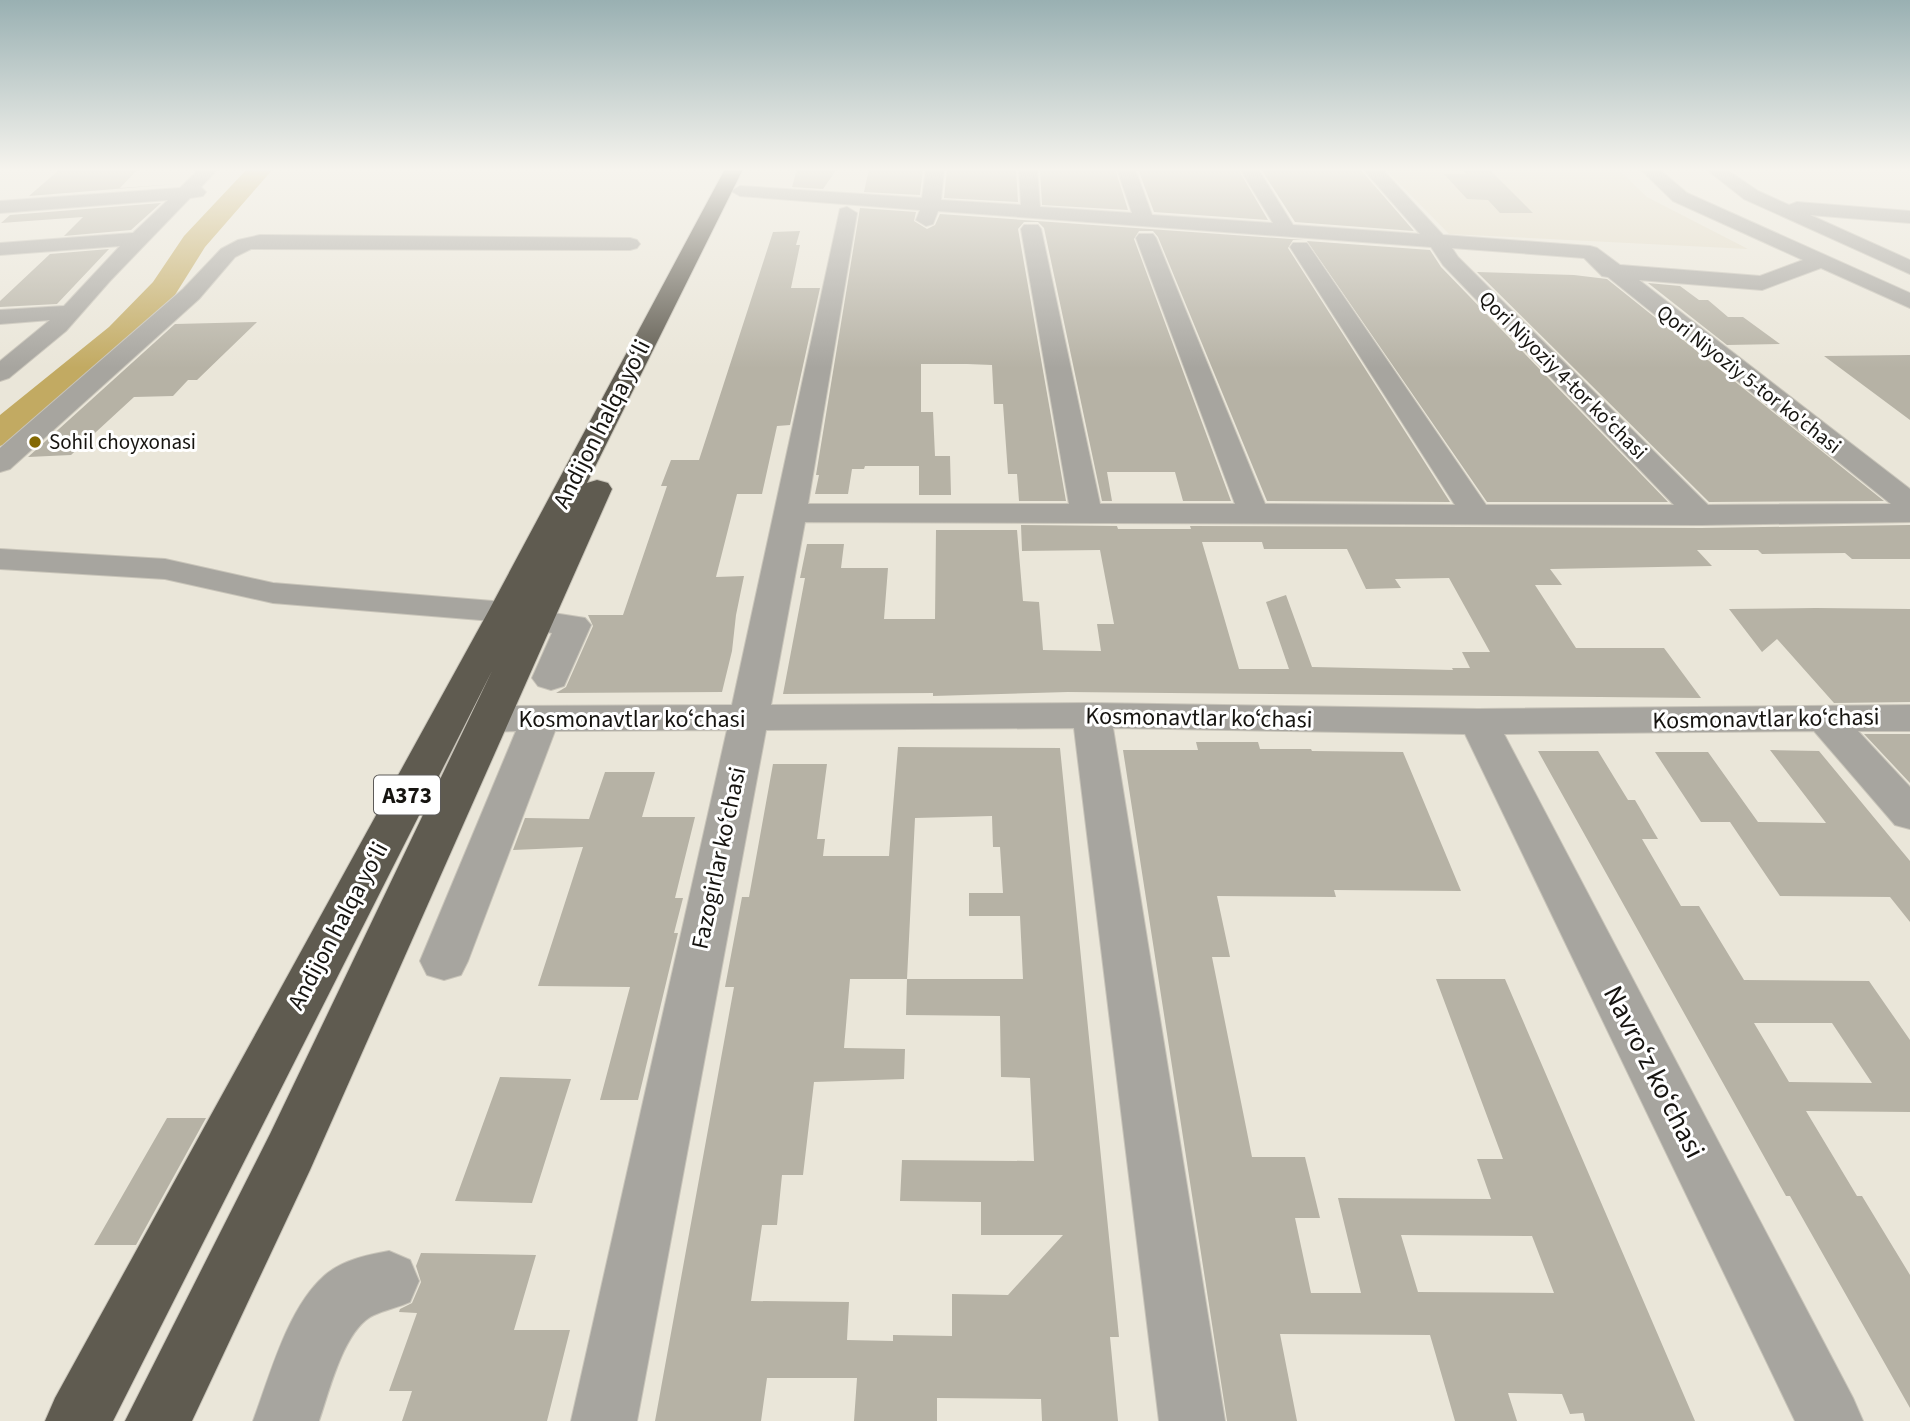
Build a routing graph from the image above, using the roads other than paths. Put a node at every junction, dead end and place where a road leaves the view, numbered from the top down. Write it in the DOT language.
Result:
graph roads {
  1 [pos="144,235"];
  2 [pos="713,235"];
  3 [pos="836,235"];
  4 [pos="1034,235"];
  5 [pos="1147,235"];
  6 [pos="1239,235"];
  7 [pos="1292,235"];
  8 [pos="1430,235"];
  9 [pos="1764,235"];
  10 [pos="1834,235"];
  11 [pos="140,239"];
  12 [pos="1294,239"];
  13 [pos="630,244"];
  14 [pos="0,249"];
  15 [pos="1444,252"];
  16 [pos="1821,261"];
  17 [pos="1910,268"];
  18 [pos="1612,271"];
  19 [pos="1910,301"];
  20 [pos="70,312"];
  21 [pos="0,317"];
  22 [pos="0,373"];
  23 [pos="0,463"];
  24 [pos="1910,504"];
  25 [pos="1086,511"];
  26 [pos="1253,512"];
  27 [pos="791,513"];
  28 [pos="1910,513"];
  29 [pos="1477,515"];
  30 [pos="1701,516"];
  31 [pos="0,559"];
  32 [pos="519,617"];
  33 [pos="551,678"];
  34 [pos="1091,715"];
  35 [pos="1824,718"];
  36 [pos="1910,718"];
  37 [pos="489,719"];
  38 [pos="540,720"];
  39 [pos="747,720"];
  40 [pos="1478,722"];
  41 [pos="1910,814"];
  42 [pos="444,961"];
  43 [pos="389,1281"];
  44 [pos="78,1421"];
  45 [pos="158,1421"];
  46 [pos="286,1421"];
  47 [pos="604,1421"];
  48 [pos="1192,1421"];
  49 [pos="1830,1421"];
  1 -- 11 [label="street"];
  2 -- 32 [label="highway, Andijon halqa yo‘li / A373"];
  3 -- 27 [label="street, Fazogirlar koʻchasi"];
  4 -- 25 [label="street"];
  5 -- 26 [label="street"];
  6 -- 12 [label="street"];
  7 -- 12 [label="street"];
  8 -- 15 [label="street, Qori Niyoziy 4-tor koʻchasi"];
  9 -- 16 [label="street"];
  10 -- 17 [label="street"];
  11 -- 14 [label="street"];
  11 -- 20 [label="street"];
  12 -- 15 [label="street"];
  12 -- 29 [label="street"];
  13 -- 23 [label="street"];
  15 -- 18 [label="street"];
  15 -- 18 [label="street, Qori Niyoziy 5-tor ko'chasi"];
  15 -- 30 [label="street, Qori Niyoziy 4-tor koʻchasi"];
  16 -- 18 [label="street"];
  16 -- 19 [label="street"];
  18 -- 24 [label="street, Qori Niyoziy 5-tor ko'chasi"];
  20 -- 21 [label="street"];
  20 -- 22 [label="street"];
  25 -- 26 [label="street"];
  25 -- 27 [label="street"];
  26 -- 29 [label="street"];
  27 -- 39 [label="street, Fazogirlar koʻchasi"];
  28 -- 30 [label="street"];
  29 -- 30 [label="street"];
  31 -- 32 [label="street"];
  32 -- 33 [label="street"];
  32 -- 37 [label="highway, Andijon halqa yo‘li / A373"];
  32 -- 44 [label="highway, Andijon halqa yo‘li / A373"];
  34 -- 39 [label="street, Kosmonavtlar koʻchasi"];
  34 -- 40 [label="street, Kosmonavtlar koʻchasi"];
  34 -- 48 [label="street"];
  35 -- 36 [label="street, Kosmonavtlar koʻchasi"];
  35 -- 40 [label="street, Kosmonavtlar koʻchasi"];
  35 -- 41 [label="street"];
  37 -- 38 [label="street, Kosmonavtlar koʻchasi"];
  37 -- 45 [label="highway, Andijon halqa yo‘li / A373"];
  38 -- 39 [label="street, Kosmonavtlar koʻchasi"];
  38 -- 42 [label="street"];
  39 -- 47 [label="street, Fazogirlar koʻchasi"];
  40 -- 49 [label="street, Navroʻz koʻchasi"];
  43 -- 46 [label="street"];
}
